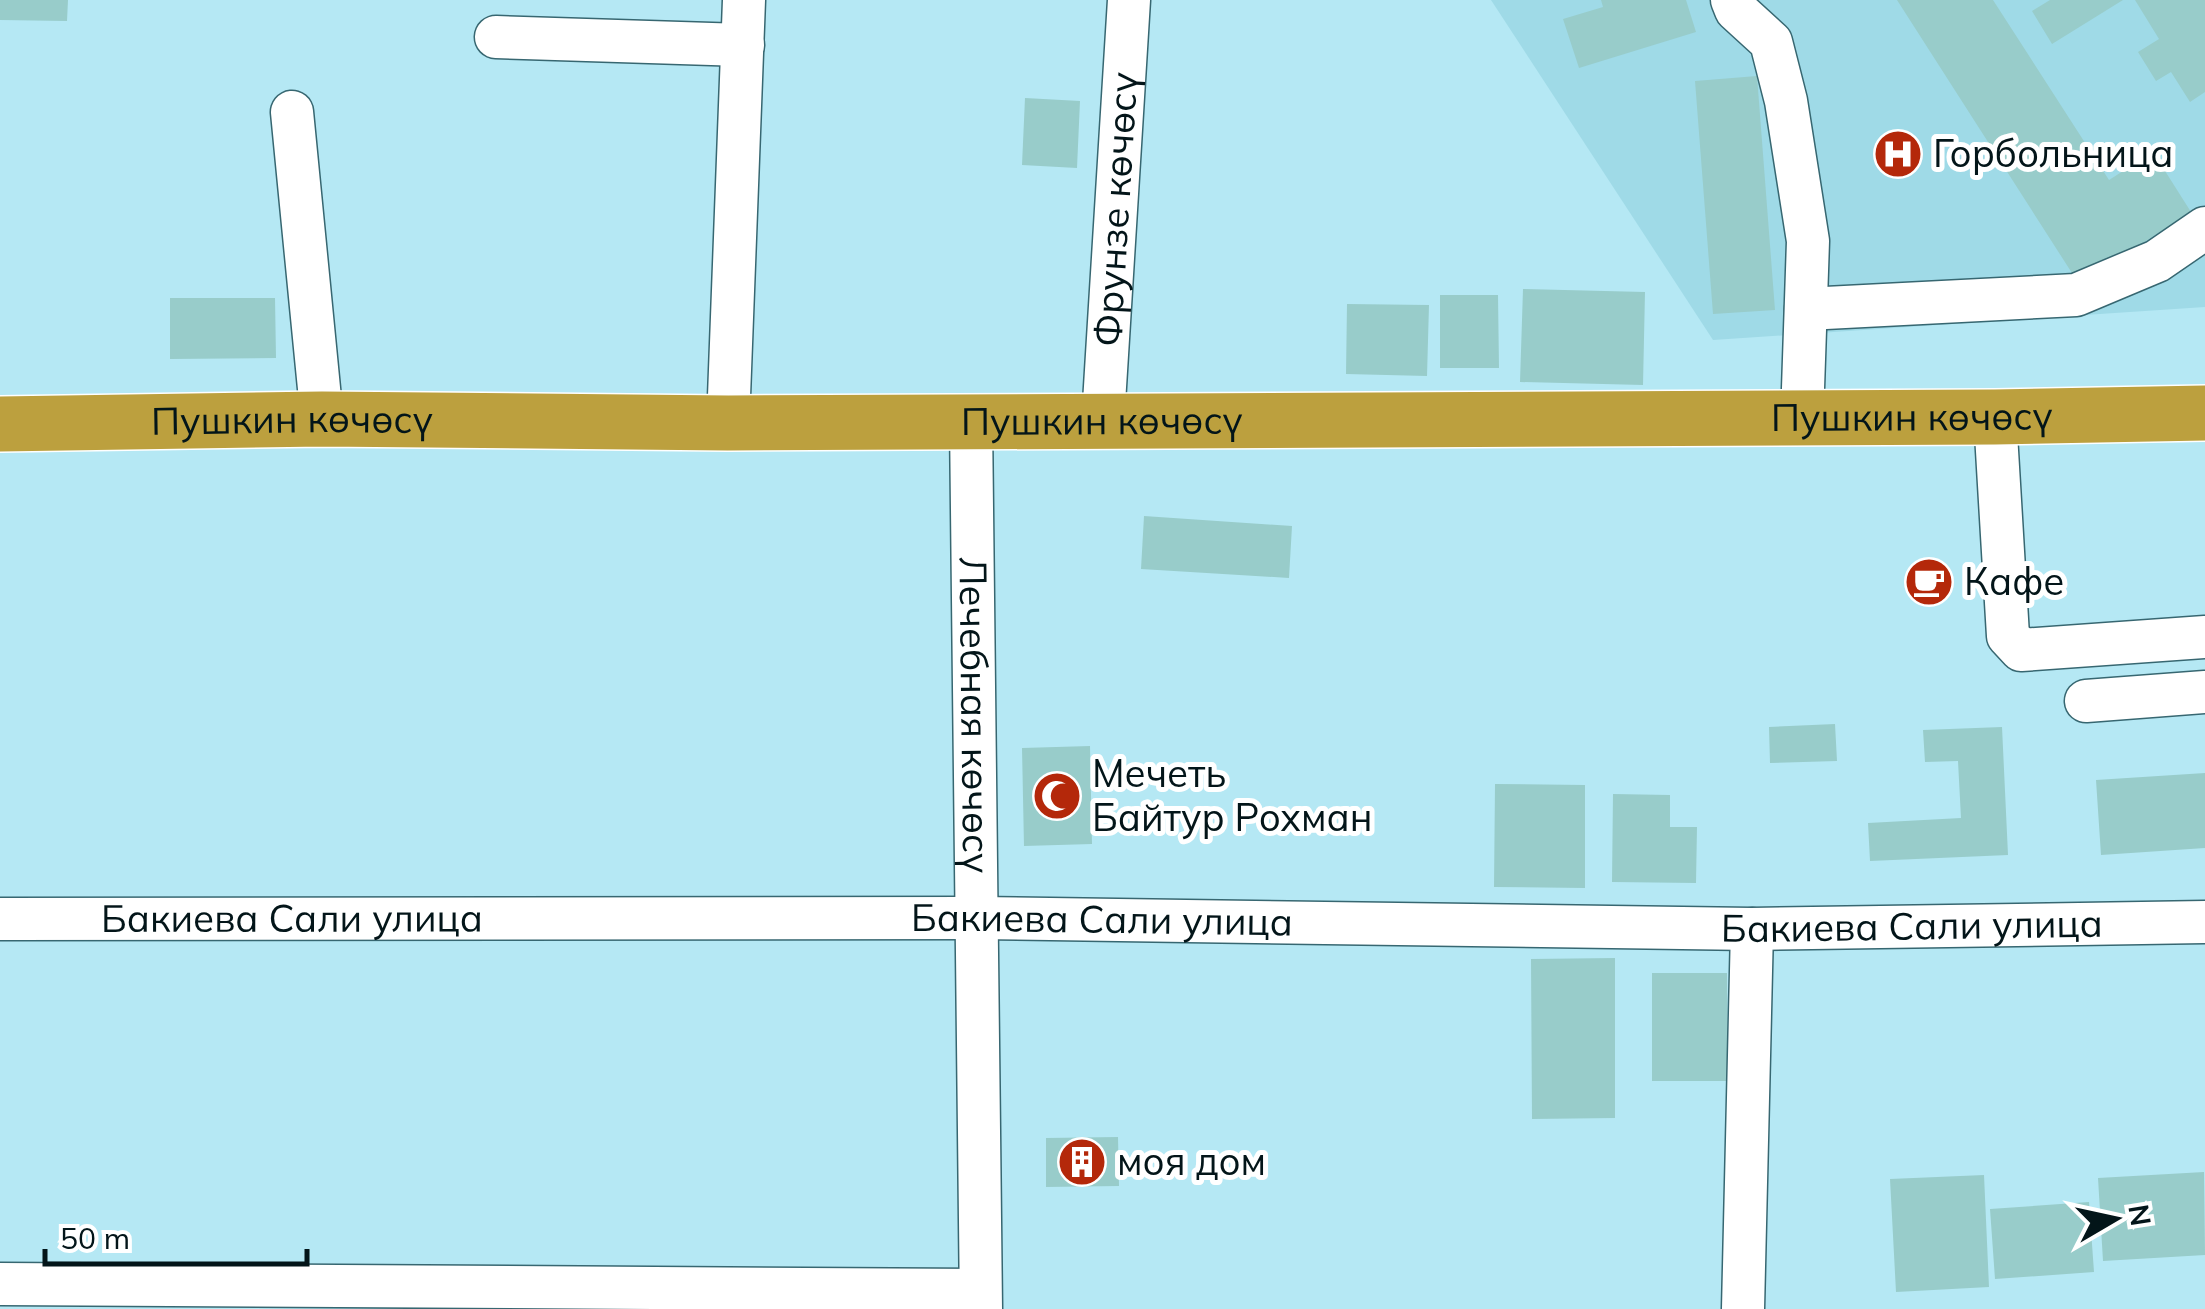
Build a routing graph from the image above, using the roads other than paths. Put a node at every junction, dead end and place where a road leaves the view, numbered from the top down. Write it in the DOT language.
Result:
graph roads {
  1 [pos="744,0"];
  2 [pos="1129,0"];
  3 [pos="1732,0"];
  4 [pos="496,37"];
  5 [pos="743,45"];
  6 [pos="292,112"];
  7 [pos="2205,228"];
  8 [pos="1806,309"];
  9 [pos="2205,413"];
  10 [pos="1995,417"];
  11 [pos="1802,418"];
  12 [pos="322,419"];
  13 [pos="971,420"];
  14 [pos="1103,420"];
  15 [pos="728,423"];
  16 [pos="0,424"];
  17 [pos="2205,637"];
  18 [pos="2205,692"];
  19 [pos="2086,701"];
  20 [pos="0,918"];
  21 [pos="978,918"];
  22 [pos="2205,922"];
  23 [pos="1752,929"];
  24 [pos="0,1284"];
  25 [pos="980,1299"];
  26 [pos="1743,1309"];
  1 -- 5 [label="street"];
  2 -- 14 [label="street, Фрунзе көчөсү"];
  3 -- 8 [label="street"];
  4 -- 5 [label="street"];
  5 -- 15 [label="street"];
  6 -- 12 [label="street"];
  7 -- 8 [label="street"];
  8 -- 11 [label="street"];
  9 -- 10 [label="highway, Пушкин көчөсү"];
  10 -- 11 [label="highway, Пушкин көчөсү"];
  10 -- 17 [label="street"];
  11 -- 14 [label="highway, Пушкин көчөсү"];
  12 -- 15 [label="highway, Пушкин көчөсү"];
  12 -- 16 [label="highway, Пушкин көчөсү"];
  13 -- 14 [label="highway, Пушкин көчөсү"];
  13 -- 15 [label="highway, Пушкин көчөсү"];
  13 -- 21 [label="street, Лечебная көчөсү"];
  18 -- 19 [label="street"];
  20 -- 21 [label="street, Бакиева Сали улица"];
  21 -- 23 [label="street, Бакиева Сали улица"];
  21 -- 25 [label="street, Лечебная көчөсү"];
  22 -- 23 [label="street, Бакиева Сали улица"];
  23 -- 26 [label="street"];
  24 -- 25 [label="street"];
}
